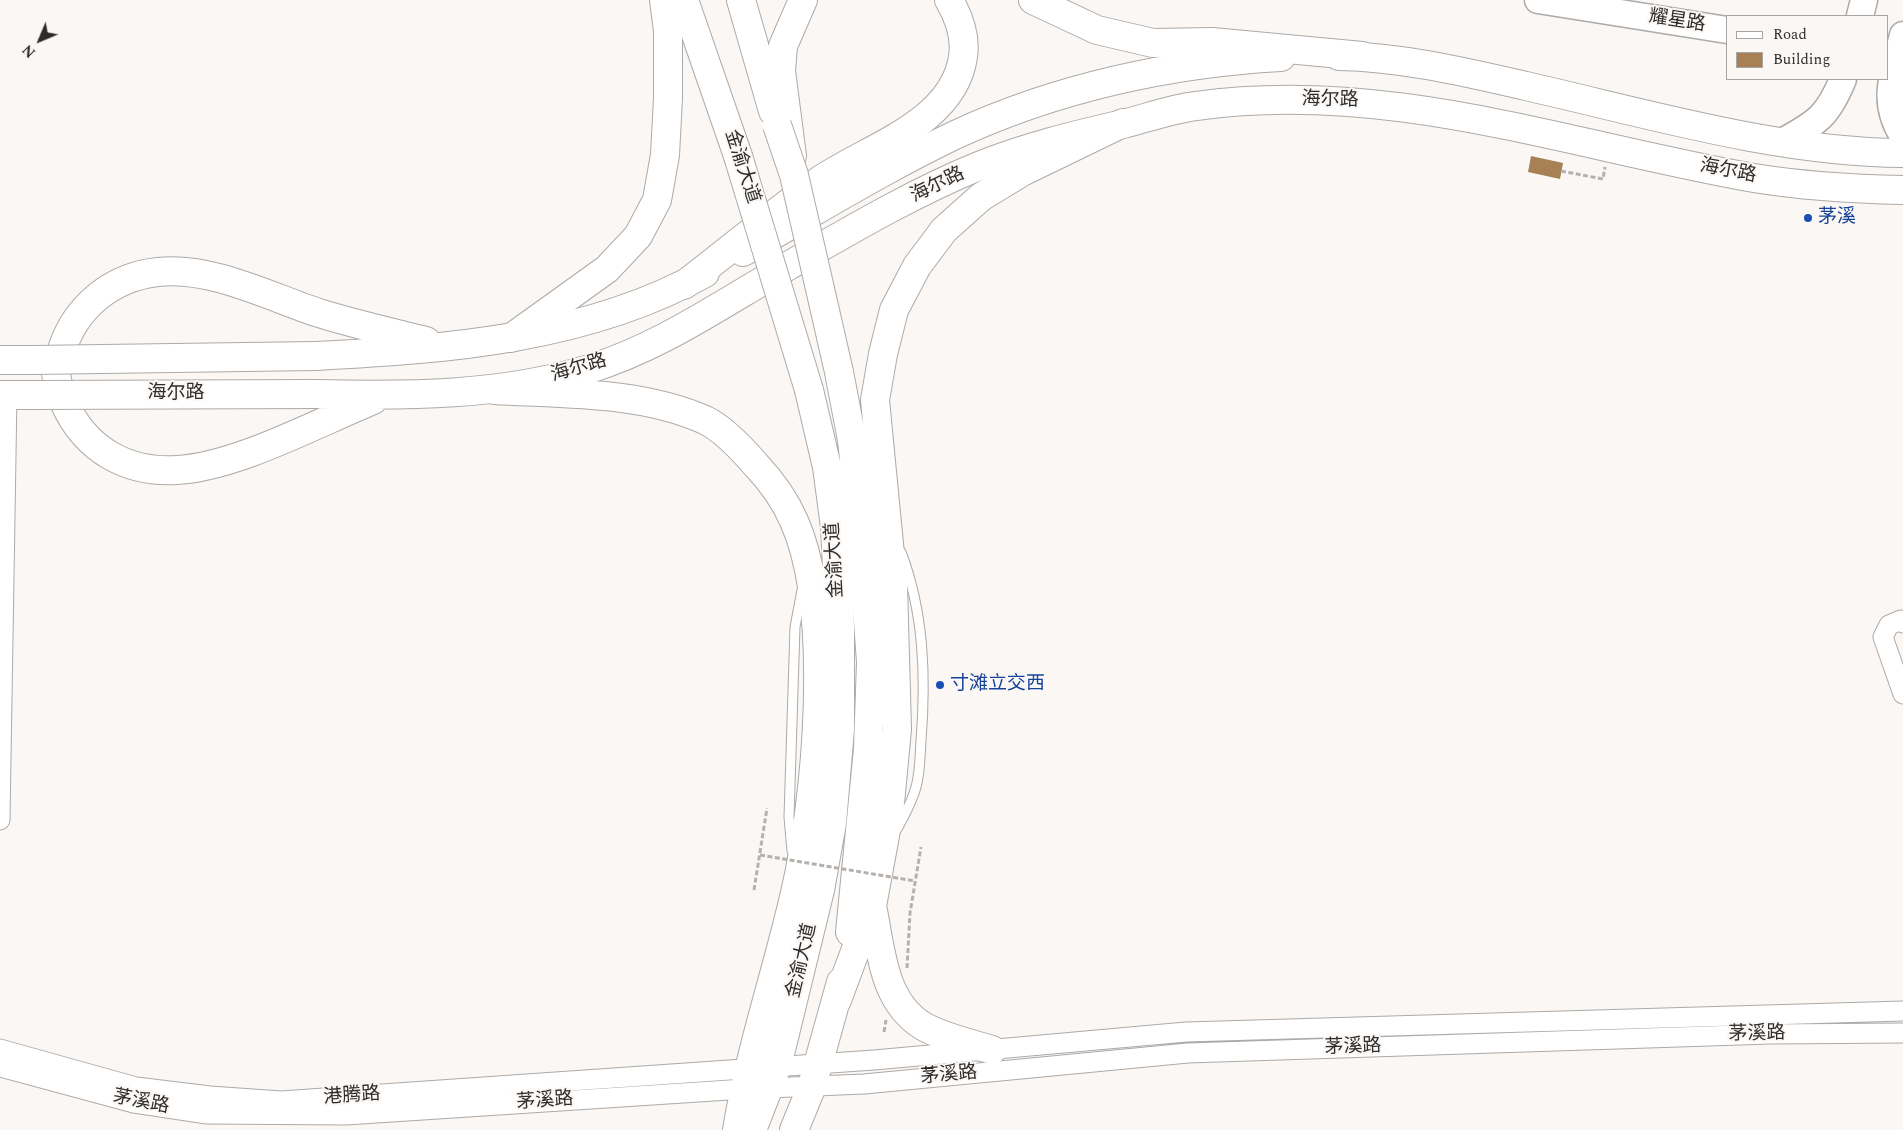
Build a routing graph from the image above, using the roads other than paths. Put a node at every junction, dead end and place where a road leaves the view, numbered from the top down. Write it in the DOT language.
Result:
graph roads {
  1 [pos="664,0"];
  2 [pos="684,0"];
  3 [pos="740,0"];
  4 [pos="803,0"];
  5 [pos="948,0"];
  6 [pos="1033,0"];
  7 [pos="1538,0"];
  8 [pos="1864,0"];
  9 [pos="1860,15"];
  10 [pos="1726,30"];
  11 [pos="1903,35"];
  12 [pos="1362,56"];
  13 [pos="1843,80"];
  14 [pos="782,121"];
  15 [pos="1123,123"];
  16 [pos="1903,136"];
  17 [pos="1782,142"];
  18 [pos="1903,154"];
  19 [pos="1903,190"];
  20 [pos="684,285"];
  21 [pos="511,338"];
  22 [pos="447,346"];
  23 [pos="0,360"];
  24 [pos="494,390"];
  25 [pos="13,395"];
  26 [pos="382,396"];
  27 [pos="1903,623"];
  28 [pos="1903,694"];
  29 [pos="0,820"];
  30 [pos="872,906"];
  31 [pos="837,1000"];
  32 [pos="1903,1010"];
  33 [pos="1903,1033"];
  34 [pos="0,1049"];
  35 [pos="992,1050"];
  36 [pos="0,1067"];
  37 [pos="710,1071"];
  38 [pos="815,1075"];
  39 [pos="760,1078"];
  40 [pos="738,1130"];
  41 [pos="752,1130"];
  42 [pos="794,1130"];
  1 -- 21 [label="main road"];
  2 -- 39 [label="main road, 金渝大道, bridge"];
  3 -- 14 [label="main road, 金渝大道"];
  4 -- 14 [label="main road"];
  5 -- 20 [label="main road"];
  6 -- 12 [label="main road"];
  7 -- 10 [label="street, 耀星路"];
  8 -- 9 [label="street"];
  11 -- 16 [label="street"];
  12 -- 17 [label="main road, 海尔路"];
  12 -- 20 [label="main road, 海尔路"];
  13 -- 17 [label="street"];
  14 -- 31 [label="main road, 金渝大道, bridge"];
  15 -- 19 [label="main road, 海尔路"];
  15 -- 24 [label="main road, 海尔路"];
  15 -- 30 [label="main road"];
  17 -- 18 [label="main road, 海尔路"];
  20 -- 21 [label="main road, 海尔路"];
  21 -- 22 [label="main road, 海尔路"];
  22 -- 23 [label="main road, 海尔路, bridge"];
  22 -- 26 [label="main road"];
  24 -- 26 [label="main road, 海尔路"];
  24 -- 39 [label="main road"];
  25 -- 26 [label="main road, 海尔路, bridge"];
  25 -- 29 [label="street"];
  27 -- 28 [label="street"];
  30 -- 31 [label="main road"];
  30 -- 35 [label="main road"];
  31 -- 38 [label="main road, 金渝大道"];
  32 -- 35 [label="street, 茅溪路"];
  33 -- 38 [label="street, 茅溪路"];
  34 -- 37 [label="street, 港腾路"];
  35 -- 38 [label="street, 茅溪路"];
  36 -- 39 [label="street, 茅溪路"];
  37 -- 39 [label="street, 茅溪路"];
  38 -- 39 [label="street, 茅溪路"];
  38 -- 42 [label="main road, 金渝大道"];
  39 -- 40 [label="main road"];
  39 -- 41 [label="main road, 金渝大道"];
}
